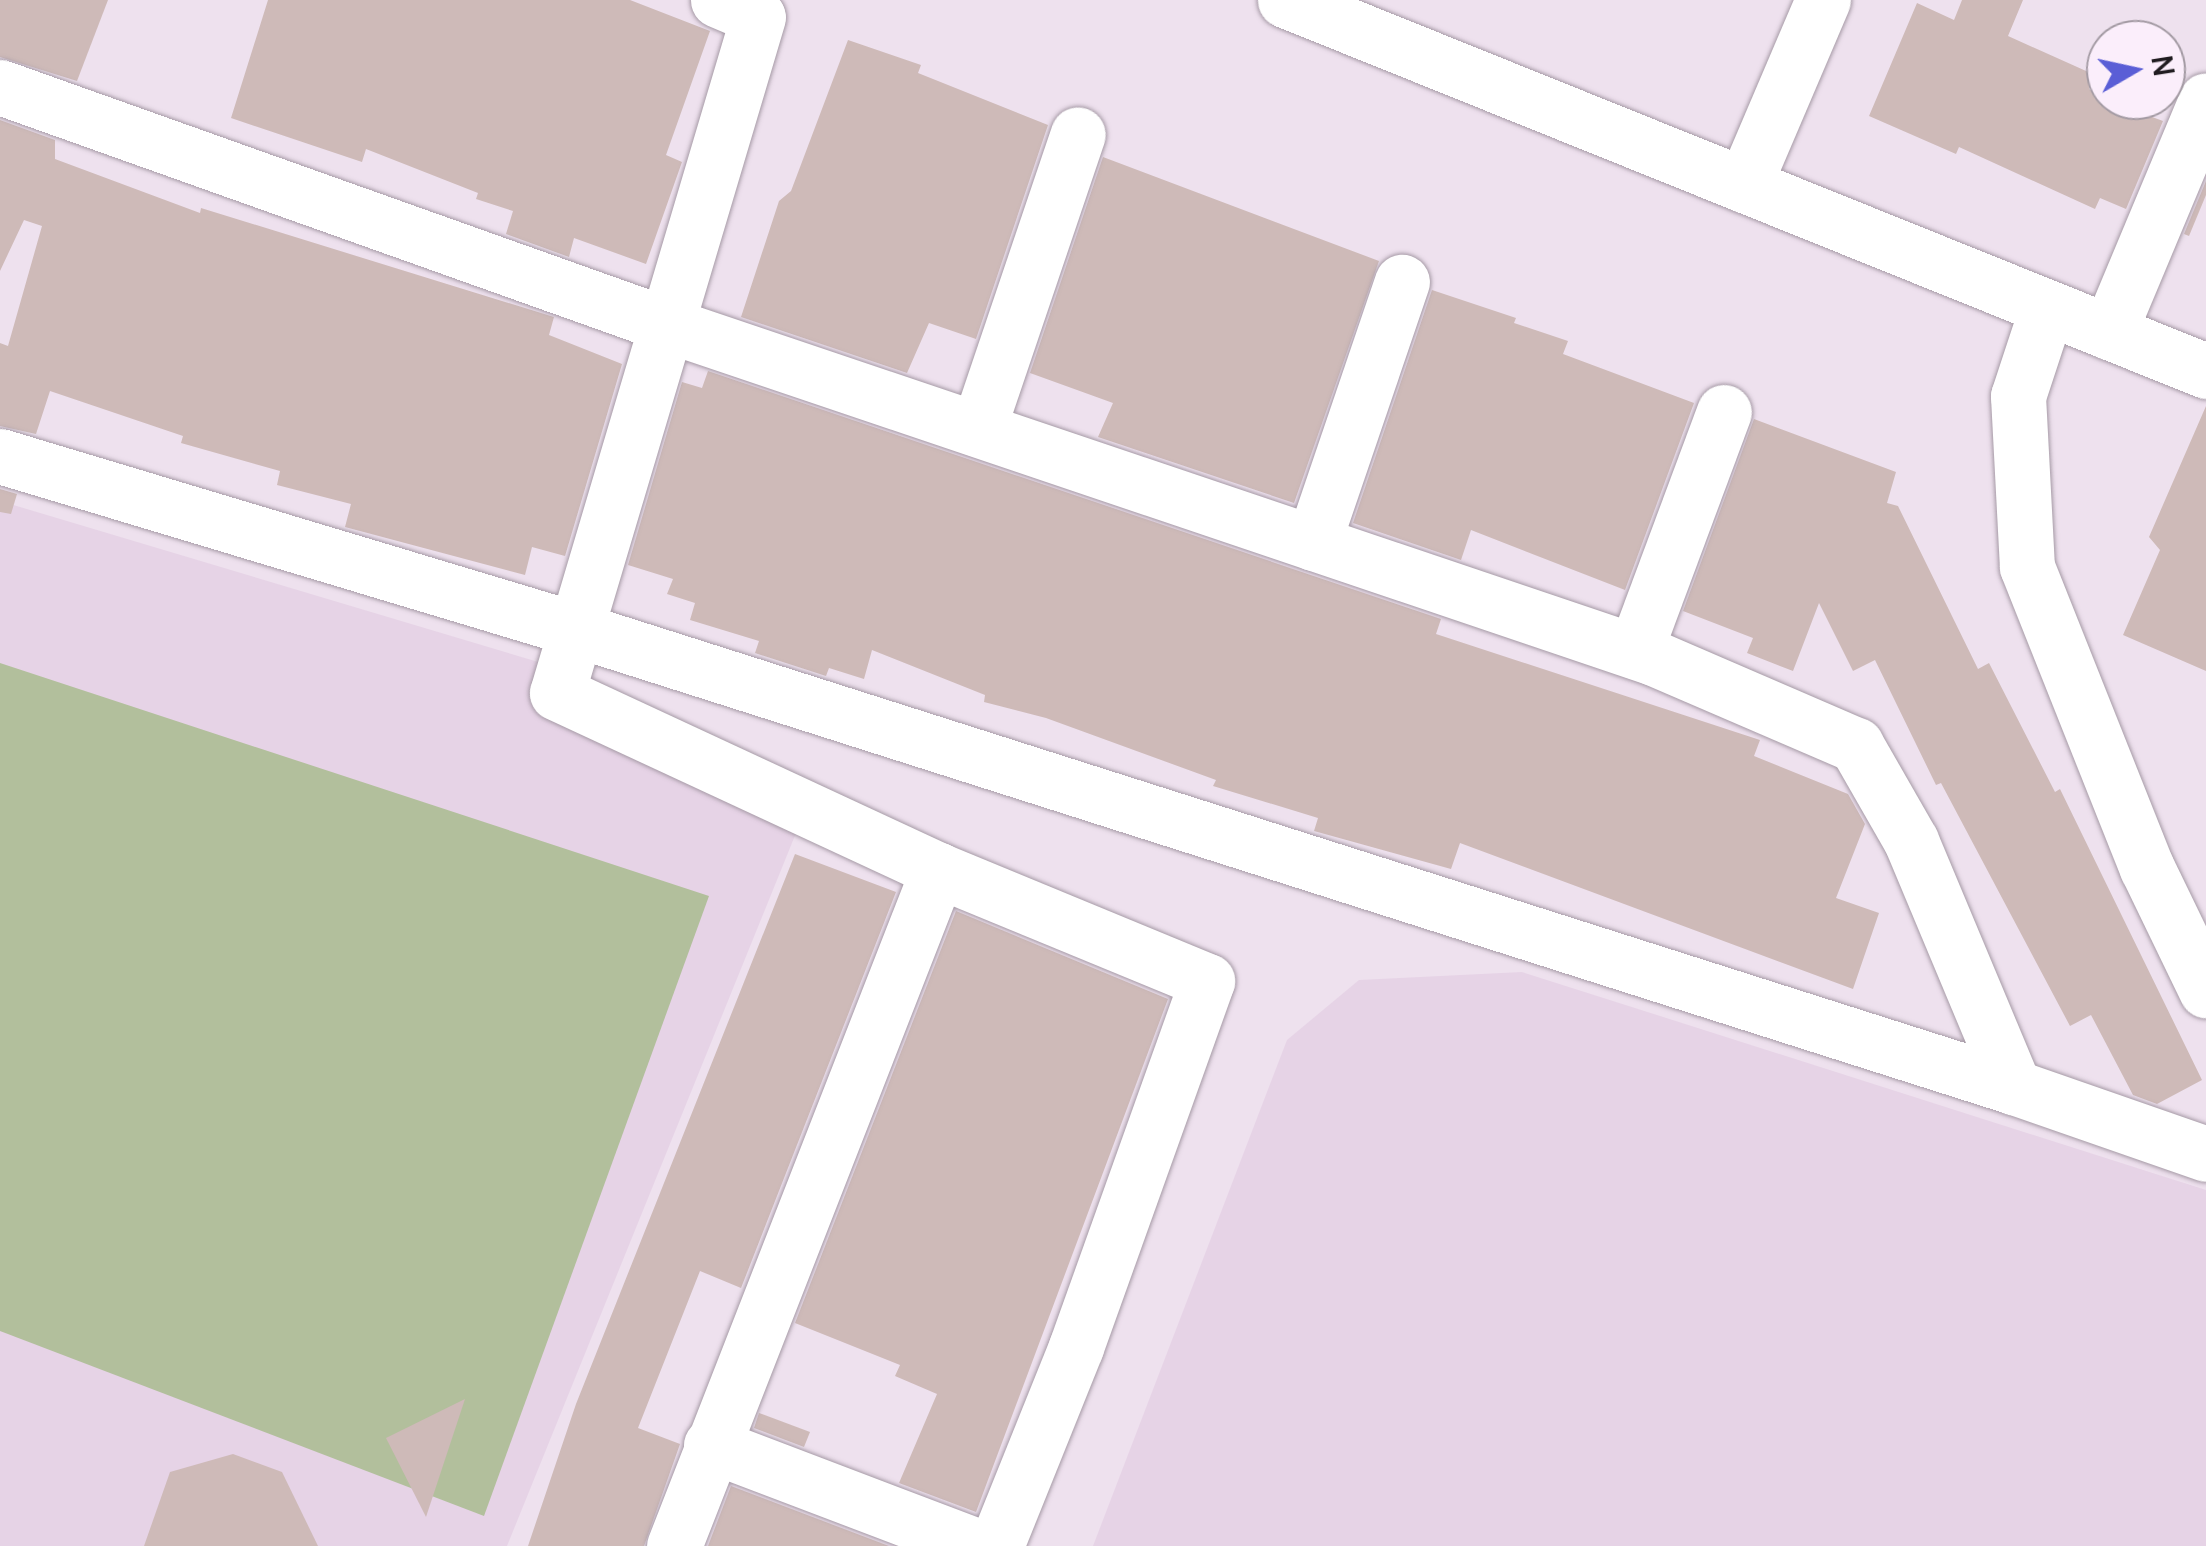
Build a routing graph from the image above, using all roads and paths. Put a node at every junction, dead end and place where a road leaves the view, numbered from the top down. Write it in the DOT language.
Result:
graph roads {
  1 [pos="718,0"];
  2 [pos="1286,0"];
  3 [pos="1823,0"];
  4 [pos="0,87"];
  5 [pos="2206,100"];
  6 [pos="1078,134"];
  7 [pos="1744,185"];
  8 [pos="1402,282"];
  9 [pos="2047,308"];
  10 [pos="670,326"];
  11 [pos="2110,332"];
  12 [pos="2206,371"];
  13 [pos="1724,412"];
  14 [pos="978,429"];
  15 [pos="0,456"];
  16 [pos="1312,543"];
  17 [pos="572,628"];
  18 [pos="1635,652"];
  19 [pos="938,870"];
  20 [pos="2206,990"];
  21 [pos="2014,1087"];
  22 [pos="2206,1154"];
  23 [pos="711,1446"];
  24 [pos="674,1546"];
  25 [pos="977,1546"];
  26 [pos="996,1546"];
  1 -- 10 [label="street"];
  2 -- 7 [label="street"];
  3 -- 7 [label="street"];
  4 -- 10 [label="street"];
  5 -- 11 [label="street"];
  6 -- 14 [label="street"];
  7 -- 9 [label="street"];
  8 -- 16 [label="street"];
  9 -- 11 [label="street"];
  9 -- 20 [label="street"];
  10 -- 14 [label="street"];
  10 -- 17 [label="street"];
  11 -- 12 [label="street"];
  13 -- 18 [label="street"];
  14 -- 16 [label="street"];
  15 -- 17 [label="street"];
  16 -- 18 [label="street"];
  17 -- 19 [label="street"];
  17 -- 21 [label="street"];
  18 -- 21 [label="street"];
  19 -- 23 [label="street"];
  19 -- 26 [label="street"];
  21 -- 22 [label="street"];
  23 -- 24 [label="street"];
  23 -- 25 [label="street"];
}
